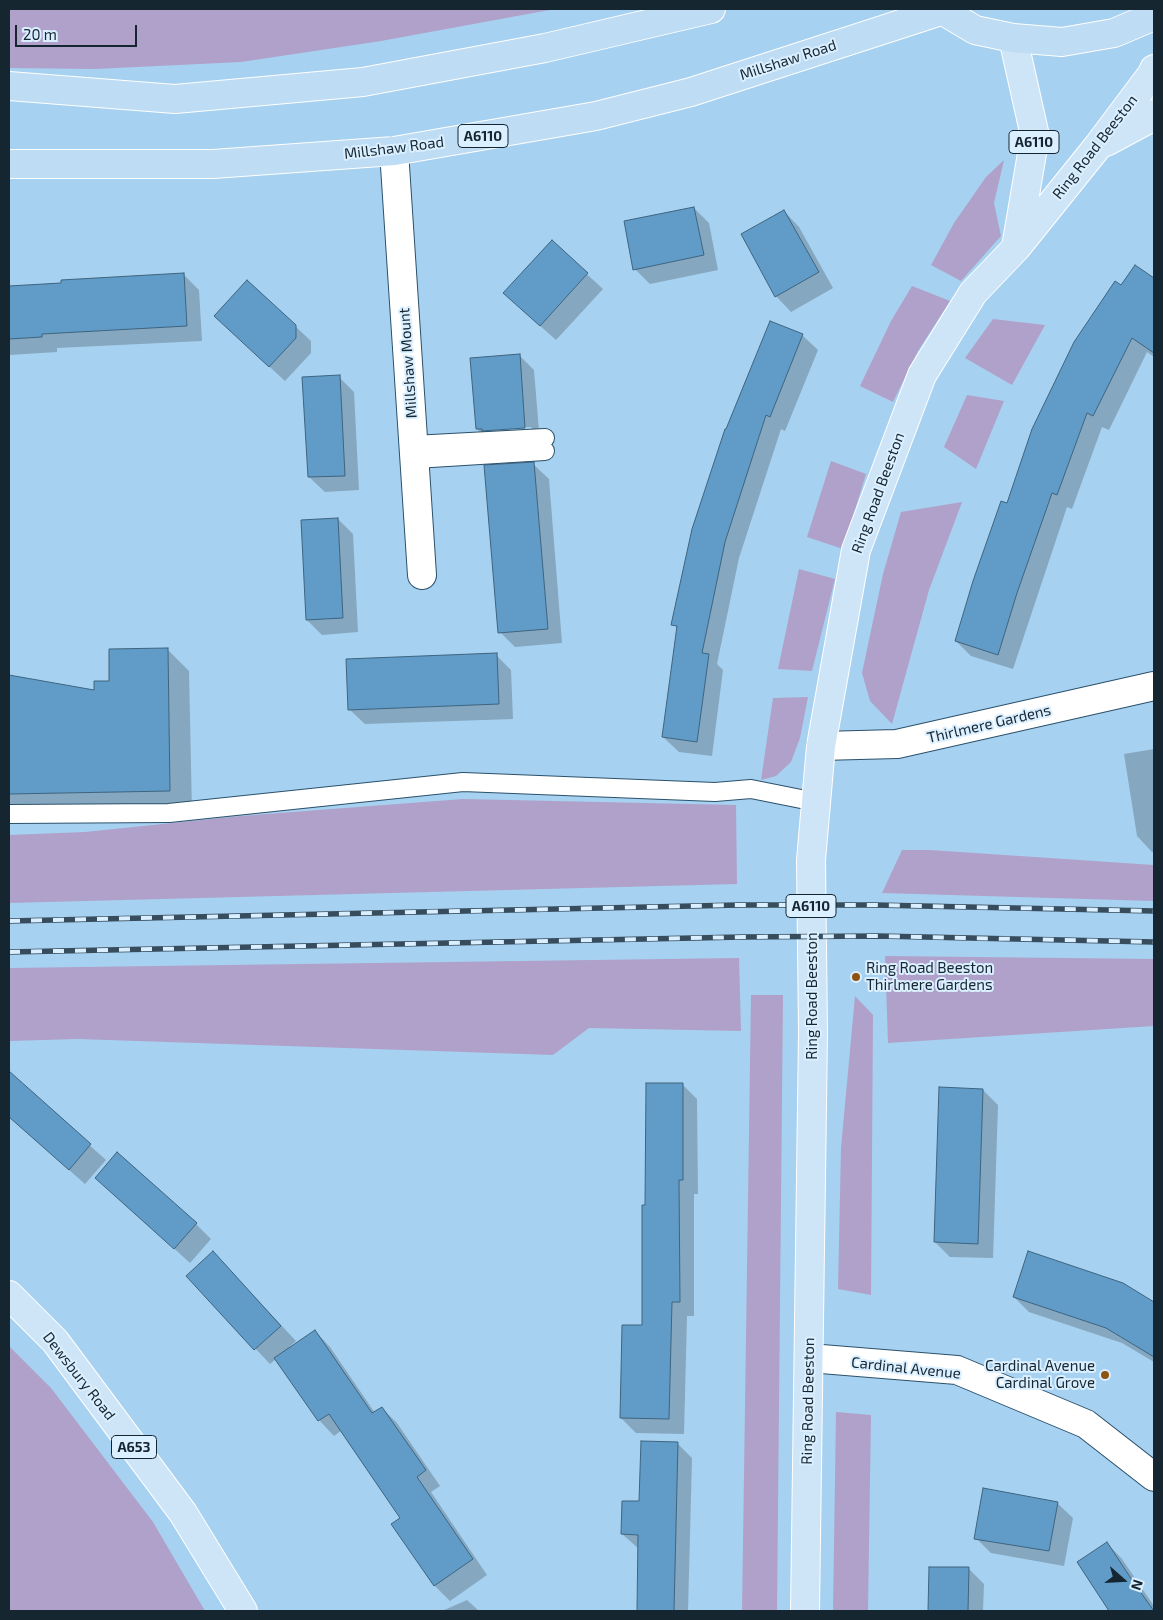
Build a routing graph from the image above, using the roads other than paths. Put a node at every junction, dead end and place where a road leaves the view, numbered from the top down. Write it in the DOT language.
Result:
graph roads {
  1 [pos="711,9"];
  2 [pos="941,10"];
  3 [pos="1154,16"];
  4 [pos="1013,38"];
  5 [pos="1154,69"];
  6 [pos="9,86"];
  7 [pos="1154,114"];
  8 [pos="1098,146"];
  9 [pos="394,150"];
  10 [pos="9,164"];
  11 [pos="1016,248"];
  12 [pos="545,444"];
  13 [pos="414,452"];
  14 [pos="422,575"];
  15 [pos="1154,686"];
  16 [pos="821,746"];
  17 [pos="816,802"];
  18 [pos="9,814"];
  19 [pos="9,1295"];
  20 [pos="809,1358"];
  21 [pos="1154,1477"];
  22 [pos="243,1611"];
  23 [pos="805,1611"];
  1 -- 6 [label="highway"];
  2 -- 4 [label="highway"];
  2 -- 9 [label="highway, Millshaw Road / A6110"];
  3 -- 4 [label="highway"];
  4 -- 11 [label="main road, A6110"];
  5 -- 8 [label="main road, Ring Road Beeston"];
  7 -- 8 [label="main road"];
  8 -- 11 [label="main road, Ring Road Beeston"];
  9 -- 10 [label="highway, Millshaw Road / A6110"];
  9 -- 13 [label="street, Millshaw Mount"];
  11 -- 16 [label="main road, Ring Road Beeston / A6110"];
  12 -- 13 [label="lane"];
  13 -- 14 [label="street, Millshaw Mount"];
  15 -- 16 [label="street, Thirlmere Gardens"];
  16 -- 17 [label="main road, Ring Road Beeston / A6110"];
  17 -- 18 [label="lane"];
  17 -- 20 [label="main road, Ring Road Beeston / A6110"];
  19 -- 22 [label="main road, Dewsbury Road / A653"];
  20 -- 21 [label="street, Cardinal Avenue"];
  20 -- 23 [label="main road, Ring Road Beeston / A6110"];
}
